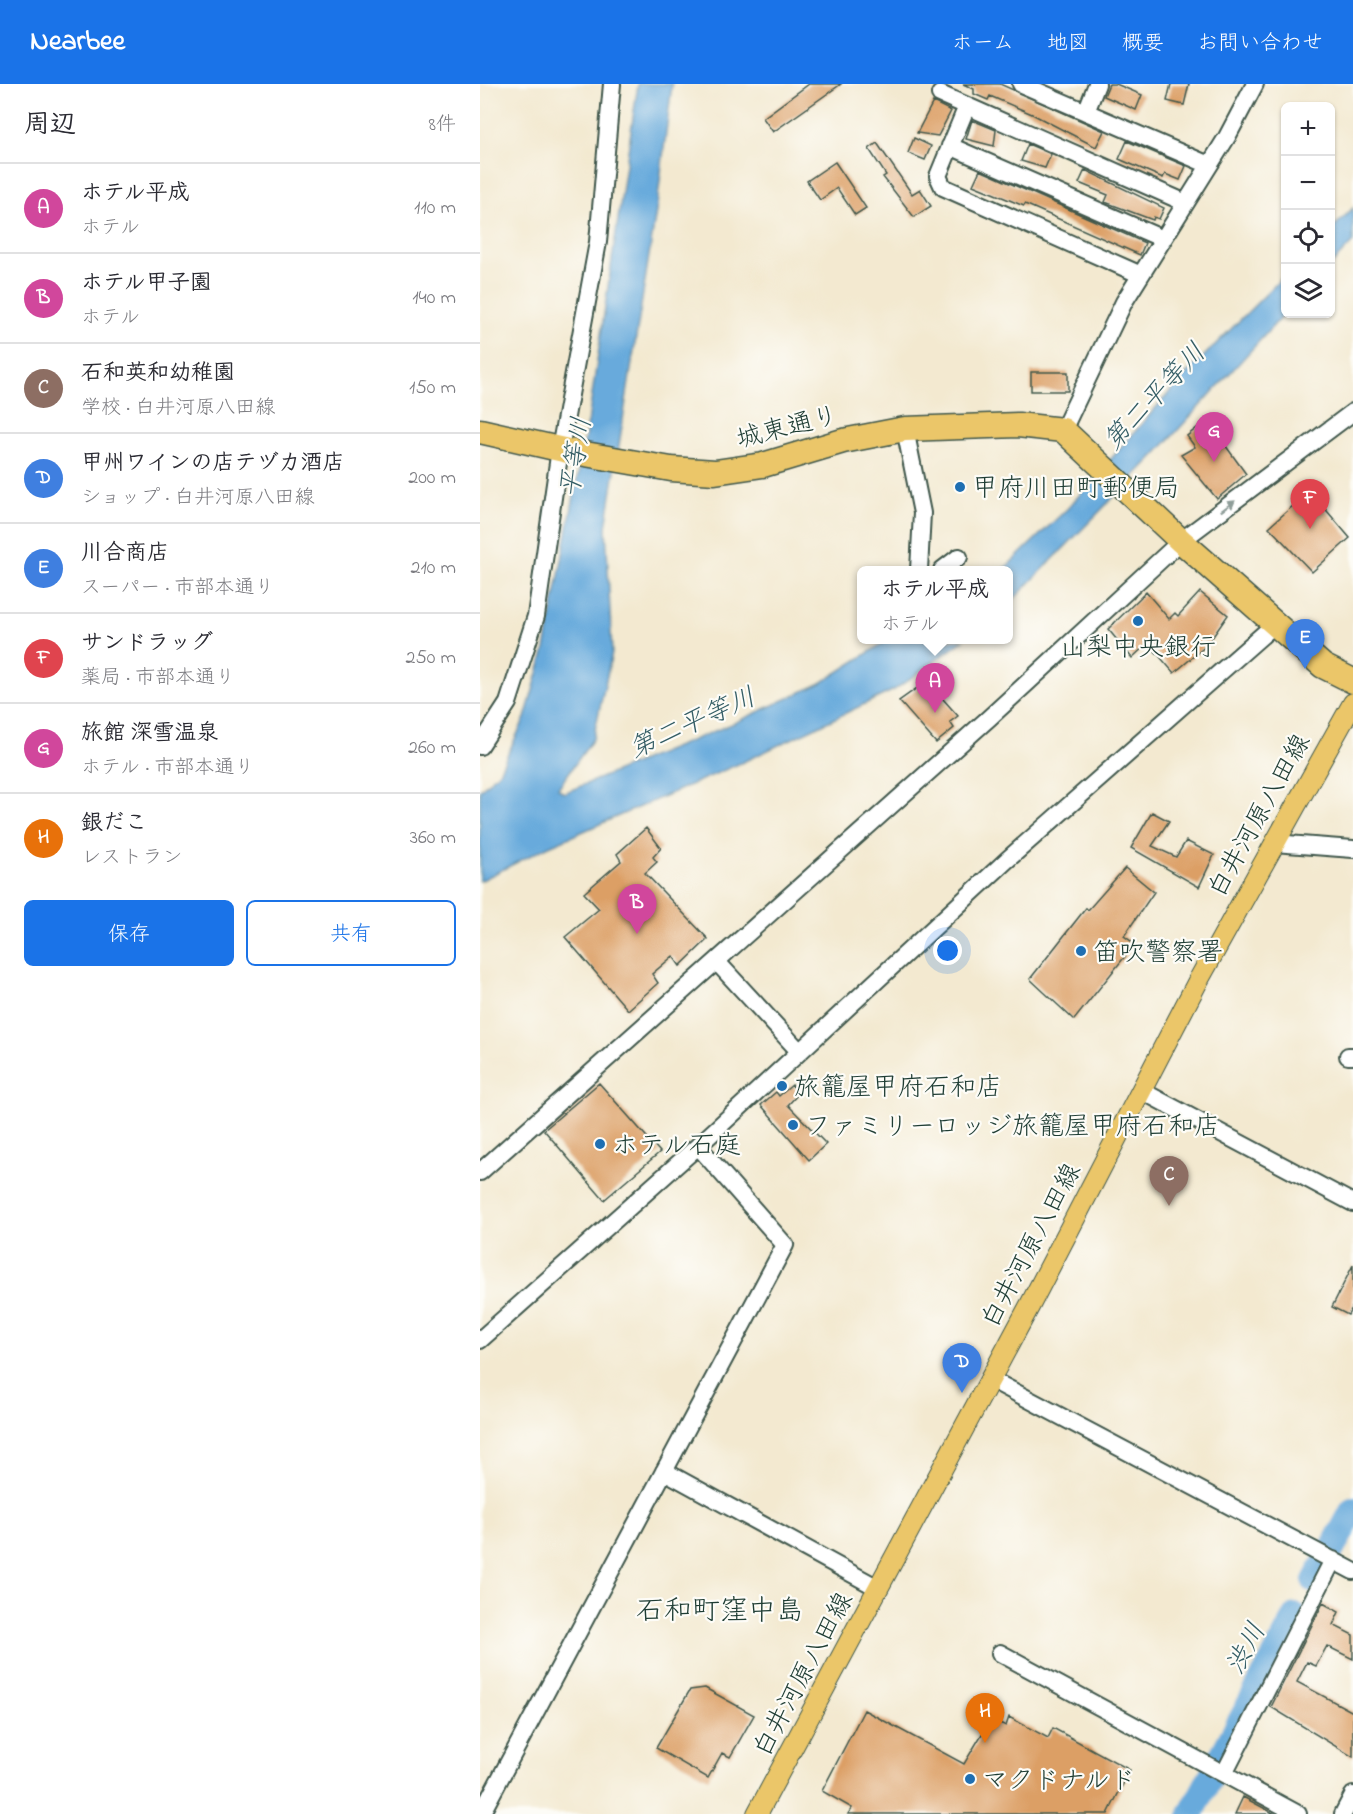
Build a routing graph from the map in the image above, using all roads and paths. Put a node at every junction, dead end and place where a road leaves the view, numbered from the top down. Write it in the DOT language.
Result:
graph roads {
  1 [pos="612,84"];
  2 [pos="1021,84"];
  3 [pos="1097,84"];
  4 [pos="1255,84"];
  5 [pos="940,94"];
  6 [pos="967,106"];
  7 [pos="1086,112"];
  8 [pos="950,146"];
  9 [pos="1209,165"];
  10 [pos="1186,203"];
  11 [pos="1163,239"];
  12 [pos="1141,275"];
  13 [pos="1353,412"];
  14 [pos="905,429"];
  15 [pos="1062,430"];
  16 [pos="480,431"];
  17 [pos="564,450"];
  18 [pos="1181,541"];
  19 [pos="959,557"];
  20 [pos="919,566"];
  21 [pos="947,566"];
  22 [pos="1275,624"];
  23 [pos="1353,681"];
  24 [pos="1353,703"];
  25 [pos="480,746"];
  26 [pos="1274,843"];
  27 [pos="1353,849"];
  28 [pos="717,962"];
  29 [pos="799,1051"];
  30 [pos="1142,1091"];
  31 [pos="698,1146"];
  32 [pos="480,1172"];
  33 [pos="1353,1203"];
  34 [pos="480,1340"];
  35 [pos="990,1379"];
  36 [pos="664,1471"];
  37 [pos="1329,1558"];
  38 [pos="1353,1570"];
  39 [pos="879,1588"];
  40 [pos="1000,1653"];
  41 [pos="1218,1771"];
  42 [pos="1353,1795"];
  43 [pos="481,1814"];
  44 [pos="758,1814"];
  45 [pos="1298,1814"];
  46 [pos="1343,1814"];
  1 -- 17 [label="street"];
  2 -- 7 [label="street"];
  3 -- 7 [label="street"];
  4 -- 9 [label="street"];
  5 -- 6 [label="street"];
  6 -- 8 [label="street"];
  6 -- 10 [label="street"];
  7 -- 9 [label="street"];
  8 -- 11 [label="street"];
  8 -- 12 [label="street"];
  9 -- 10 [label="street"];
  10 -- 11 [label="street"];
  11 -- 12 [label="street"];
  12 -- 15 [label="street"];
  18 -- 13 [label="street, one-way"];
  14 -- 15 [label="highway, 城東通り"];
  14 -- 17 [label="highway, 城東通り"];
  14 -- 20 [label="street"];
  15 -- 18 [label="highway"];
  16 -- 17 [label="highway, 城東通り"];
  17 -- 25 [label="street"];
  18 -- 22 [label="highway"];
  18 -- 28 [label="street"];
  19 -- 21 [label="street"];
  22 -- 23 [label="highway"];
  22 -- 29 [label="street"];
  24 -- 26 [label="main road, 白井河原八田線"];
  26 -- 27 [label="street"];
  26 -- 30 [label="main road, 白井河原八田線"];
  28 -- 29 [label="street"];
  28 -- 32 [label="street"];
  29 -- 31 [label="street"];
  30 -- 33 [label="street"];
  30 -- 35 [label="main road, 白井河原八田線"];
  31 -- 34 [label="street"];
  31 -- 36 [label="street"];
  35 -- 37 [label="street"];
  35 -- 39 [label="main road, 白井河原八田線"];
  36 -- 39 [label="street"];
  36 -- 43 [label="street"];
  37 -- 38 [label="street"];
  37 -- 41 [label="street"];
  39 -- 44 [label="main road, 白井河原八田線"];
  40 -- 41 [label="street"];
  41 -- 45 [label="street"];
  42 -- 46 [label="street"];
}
